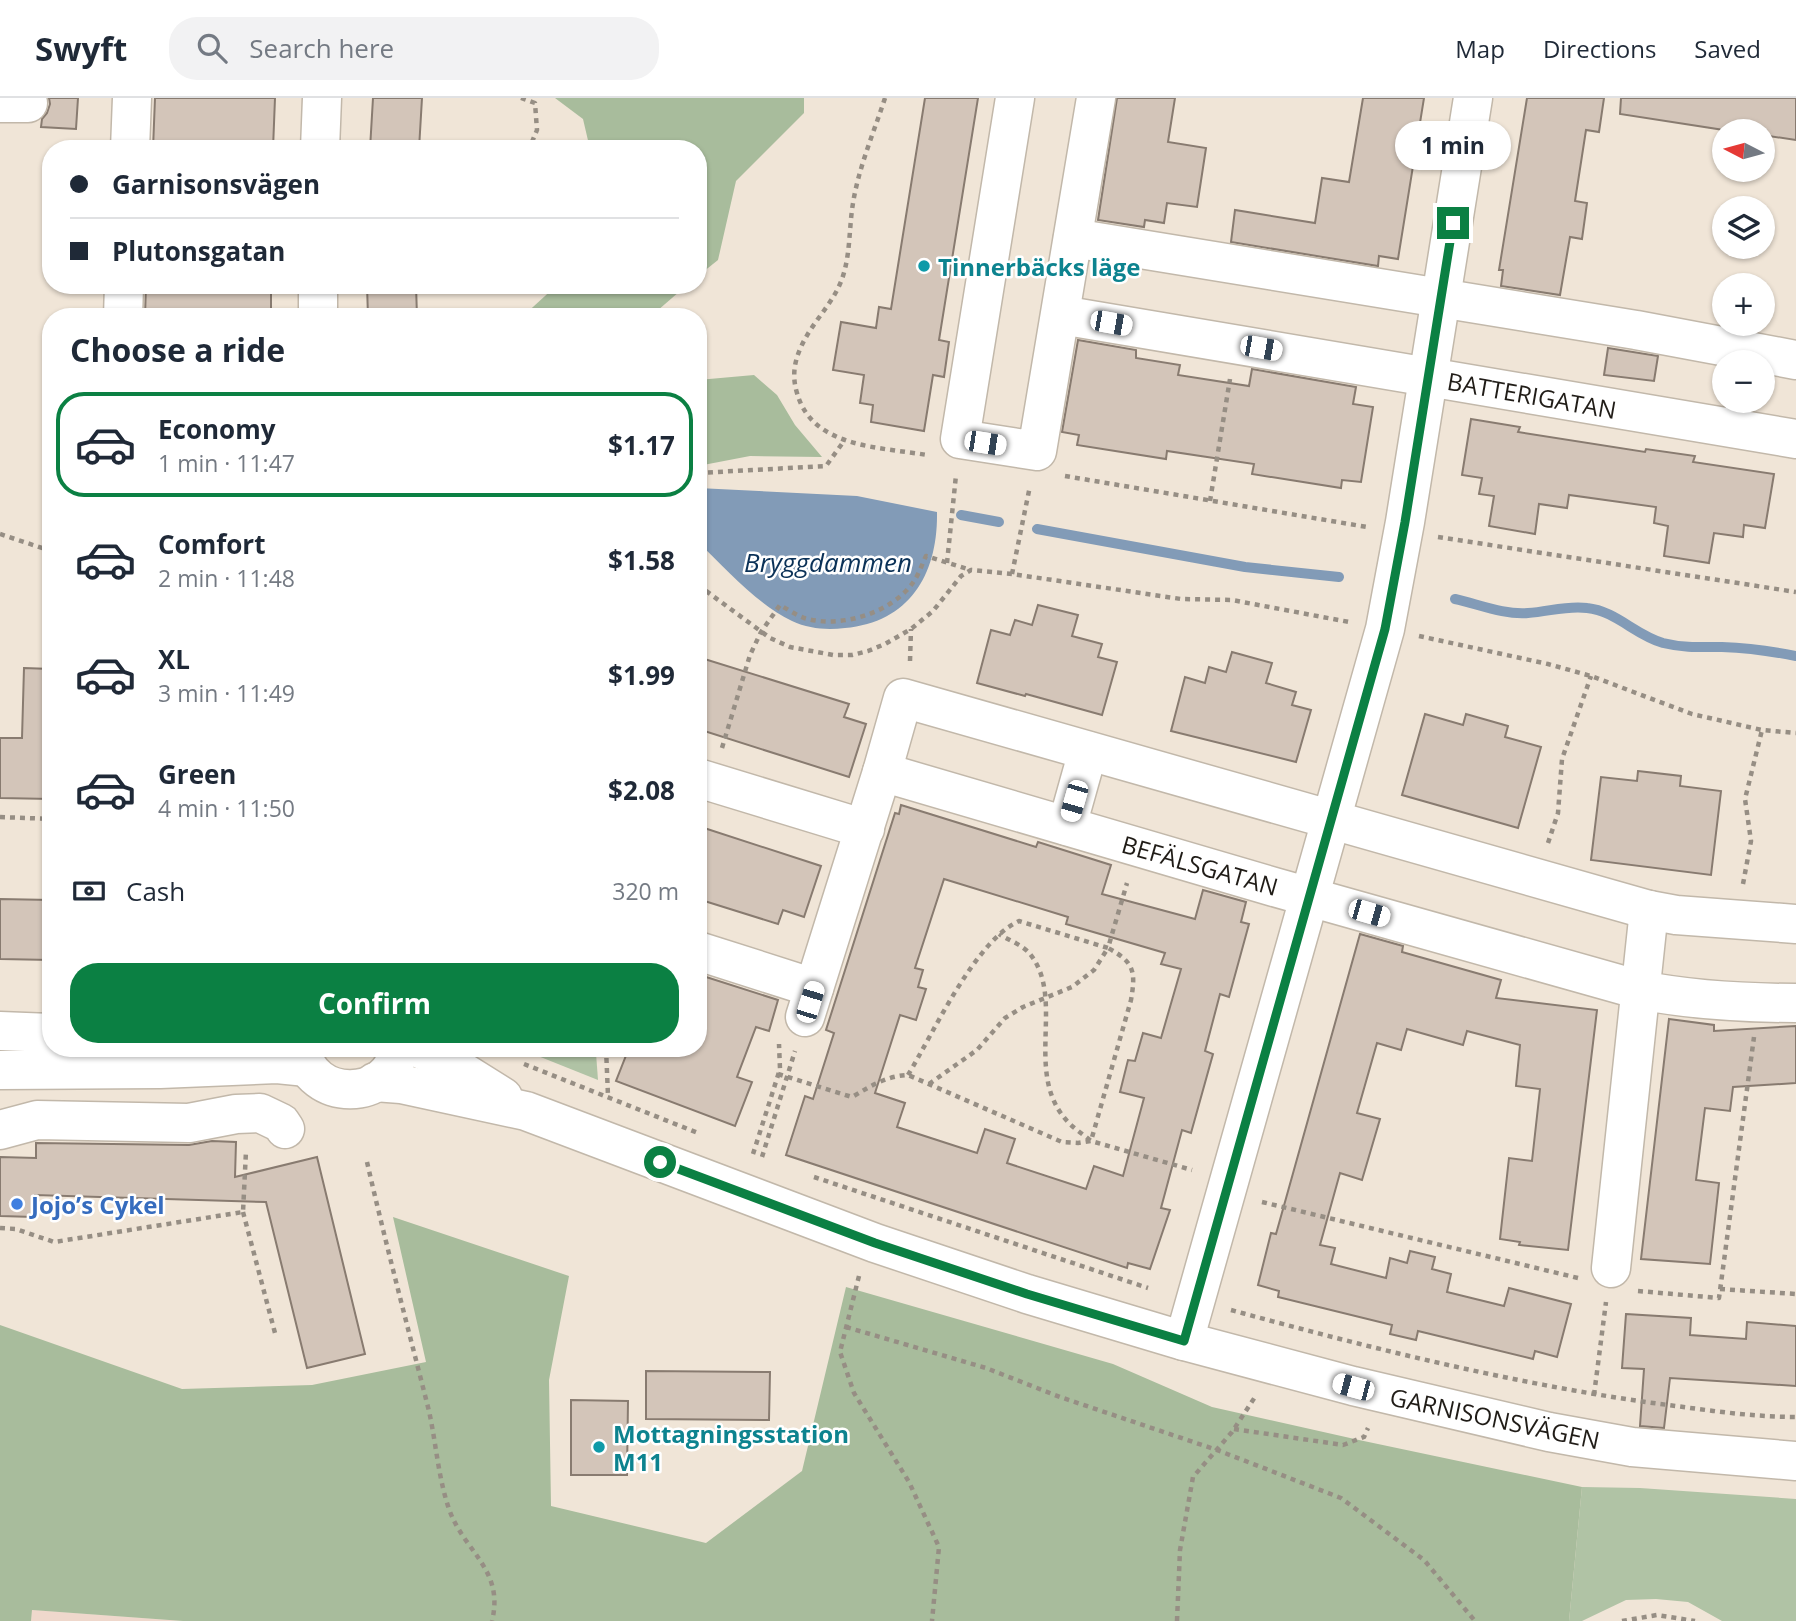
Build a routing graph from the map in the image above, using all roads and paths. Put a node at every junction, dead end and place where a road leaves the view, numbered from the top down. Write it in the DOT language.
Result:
graph roads {
  1 [pos="132,98"];
  2 [pos="322,98"];
  3 [pos="521,98"];
  4 [pos="885,98"];
  5 [pos="1015,98"];
  6 [pos="1096,98"];
  7 [pos="1473,98"];
  8 [pos="130,140"];
  9 [pos="320,140"];
  10 [pos="533,140"];
  11 [pos="1073,238"];
  12 [pos="1441,298"];
  13 [pos="1060,315"];
  14 [pos="1236,344"];
  15 [pos="1796,360"];
  16 [pos="1428,378"];
  17 [pos="1796,439"];
  18 [pos="707,473"];
  19 [pos="956,473"];
  20 [pos="1210,500"];
  21 [pos="0,534"];
  22 [pos="42,548"];
  23 [pos="947,563"];
  24 [pos="971,570"];
  25 [pos="707,592"];
  26 [pos="1385,629"];
  27 [pos="761,632"];
  28 [pos="1591,676"];
  29 [pos="1762,730"];
  30 [pos="1796,733"];
  31 [pos="1088,751"];
  32 [pos="882,772"];
  33 [pos="707,774"];
  34 [pos="707,781"];
  35 [pos="0,817"];
  36 [pos="42,819"];
  37 [pos="1331,819"];
  38 [pos="1067,827"];
  39 [pos="865,829"];
  40 [pos="1138,847"];
  41 [pos="1546,851"];
  42 [pos="1741,893"];
  43 [pos="1311,897"];
  44 [pos="1649,911"];
  45 [pos="1796,924"];
  46 [pos="999,934"];
  47 [pos="1108,948"];
  48 [pos="707,955"];
  49 [pos="1640,990"];
  50 [pos="1046,998"];
  51 [pos="1796,1003"];
  52 [pos="0,1031"];
  53 [pos="42,1032"];
  54 [pos="1754,1032"];
  55 [pos="395,1057"];
  56 [pos="436,1057"];
  57 [pos="606,1057"];
  58 [pos="304,1058"];
  59 [pos="520,1062"];
  60 [pos="0,1070"];
  61 [pos="778,1074"];
  62 [pos="908,1075"];
  63 [pos="787,1077"];
  64 [pos="375,1082"];
  65 [pos="929,1084"];
  66 [pos="608,1097"];
  67 [pos="526,1111"];
  68 [pos="248,1113"];
  69 [pos="285,1129"];
  70 [pos="0,1130"];
  71 [pos="707,1137"];
  72 [pos="1091,1141"];
  73 [pos="742,1150"];
  74 [pos="762,1157"];
  75 [pos="367,1162"];
  76 [pos="774,1162"];
  77 [pos="1192,1170"];
  78 [pos="808,1175"];
  79 [pos="1262,1202"];
  80 [pos="243,1212"];
  81 [pos="0,1228"];
  82 [pos="859,1275"];
  83 [pos="1609,1278"];
  84 [pos="1720,1289"];
  85 [pos="1796,1294"];
  86 [pos="1196,1301"];
  87 [pos="846,1327"];
  88 [pos="275,1333"];
  89 [pos="1184,1341"];
  90 [pos="1259,1391"];
  91 [pos="1594,1395"];
  92 [pos="1796,1417"];
  93 [pos="1234,1429"];
  94 [pos="1364,1437"];
  95 [pos="1217,1450"];
  96 [pos="1796,1461"];
  97 [pos="492,1621"];
  98 [pos="932,1621"];
  99 [pos="1177,1621"];
  100 [pos="1475,1621"];
  101 [pos="1622,1621"];
  102 [pos="1695,1621"];
  1 -- 8 [label="street"];
  2 -- 9 [label="street"];
  3 -- 10 [label="path"];
  4 -- 18 [label="path"];
  5 -- 13 [label="street"];
  6 -- 11 [label="street"];
  7 -- 12 [label="street"];
  11 -- 12 [label="street"];
  11 -- 13 [label="street"];
  12 -- 15 [label="street"];
  12 -- 16 [label="street"];
  13 -- 14 [label="street, BATTERIGATAN"];
  14 -- 16 [label="street, BATTERIGATAN"];
  14 -- 20 [label="path"];
  16 -- 17 [label="street, BATTERIGATAN"];
  16 -- 26 [label="street"];
  19 -- 23 [label="path"];
  21 -- 22 [label="path"];
  23 -- 24 [label="path"];
  23 -- 27 [label="path"];
  24 -- 26 [label="path"];
  24 -- 27 [label="path"];
  25 -- 27 [label="path"];
  26 -- 28 [label="path"];
  26 -- 37 [label="street"];
  27 -- 33 [label="path"];
  28 -- 29 [label="path"];
  28 -- 41 [label="path"];
  29 -- 30 [label="path"];
  29 -- 42 [label="path"];
  31 -- 32 [label="street"];
  31 -- 37 [label="street"];
  31 -- 38 [label="street"];
  32 -- 38 [label="street, BEFÄLSGATAN"];
  32 -- 39 [label="street"];
  34 -- 39 [label="street"];
  35 -- 36 [label="path"];
  37 -- 43 [label="street"];
  37 -- 44 [label="street"];
  38 -- 40 [label="street, BEFÄLSGATAN"];
  39 -- 48 [label="street"];
  40 -- 43 [label="street, BEFÄLSGATAN"];
  40 -- 47 [label="path"];
  43 -- 49 [label="street, BEFÄLSGATAN"];
  43 -- 86 [label="street"];
  44 -- 45 [label="street"];
  44 -- 49 [label="street"];
  46 -- 47 [label="path"];
  46 -- 50 [label="path"];
  46 -- 62 [label="path"];
  47 -- 50 [label="path"];
  47 -- 72 [label="path"];
  49 -- 51 [label="street, BEFÄLSGATAN"];
  49 -- 83 [label="street"];
  50 -- 65 [label="path"];
  50 -- 72 [label="path"];
  52 -- 53 [label="street"];
  54 -- 84 [label="path"];
  55 -- 64 [label="street"];
  56 -- 67 [label="street, GARNISONSVÄGEN"];
  57 -- 66 [label="path"];
  58 -- 60 [label="street"];
  58 -- 64 [label="street"];
  59 -- 66 [label="path"];
  61 -- 63 [label="path"];
  62 -- 63 [label="path"];
  62 -- 65 [label="path"];
  63 -- 74 [label="path"];
  64 -- 67 [label="street, GARNISONSVÄGEN"];
  65 -- 72 [label="path"];
  66 -- 71 [label="path"];
  67 -- 89 [label="street, GARNISONSVÄGEN"];
  68 -- 69 [label="street"];
  68 -- 70 [label="street"];
  68 -- 80 [label="path"];
  72 -- 77 [label="path"];
  73 -- 74 [label="path"];
  74 -- 76 [label="path"];
  75 -- 97 [label="path"];
  78 -- 86 [label="path"];
  79 -- 83 [label="path"];
  80 -- 81 [label="path"];
  80 -- 88 [label="path"];
  82 -- 87 [label="path"];
  83 -- 84 [label="path"];
  83 -- 91 [label="path"];
  84 -- 85 [label="path"];
  86 -- 89 [label="street"];
  86 -- 91 [label="path"];
  87 -- 95 [label="path"];
  87 -- 98 [label="path"];
  89 -- 96 [label="street, GARNISONSVÄGEN"];
  90 -- 93 [label="path"];
  91 -- 92 [label="path"];
  93 -- 94 [label="path"];
  93 -- 95 [label="path"];
  95 -- 99 [label="path"];
  95 -- 100 [label="path"];
  101 -- 102 [label="path"];
}
